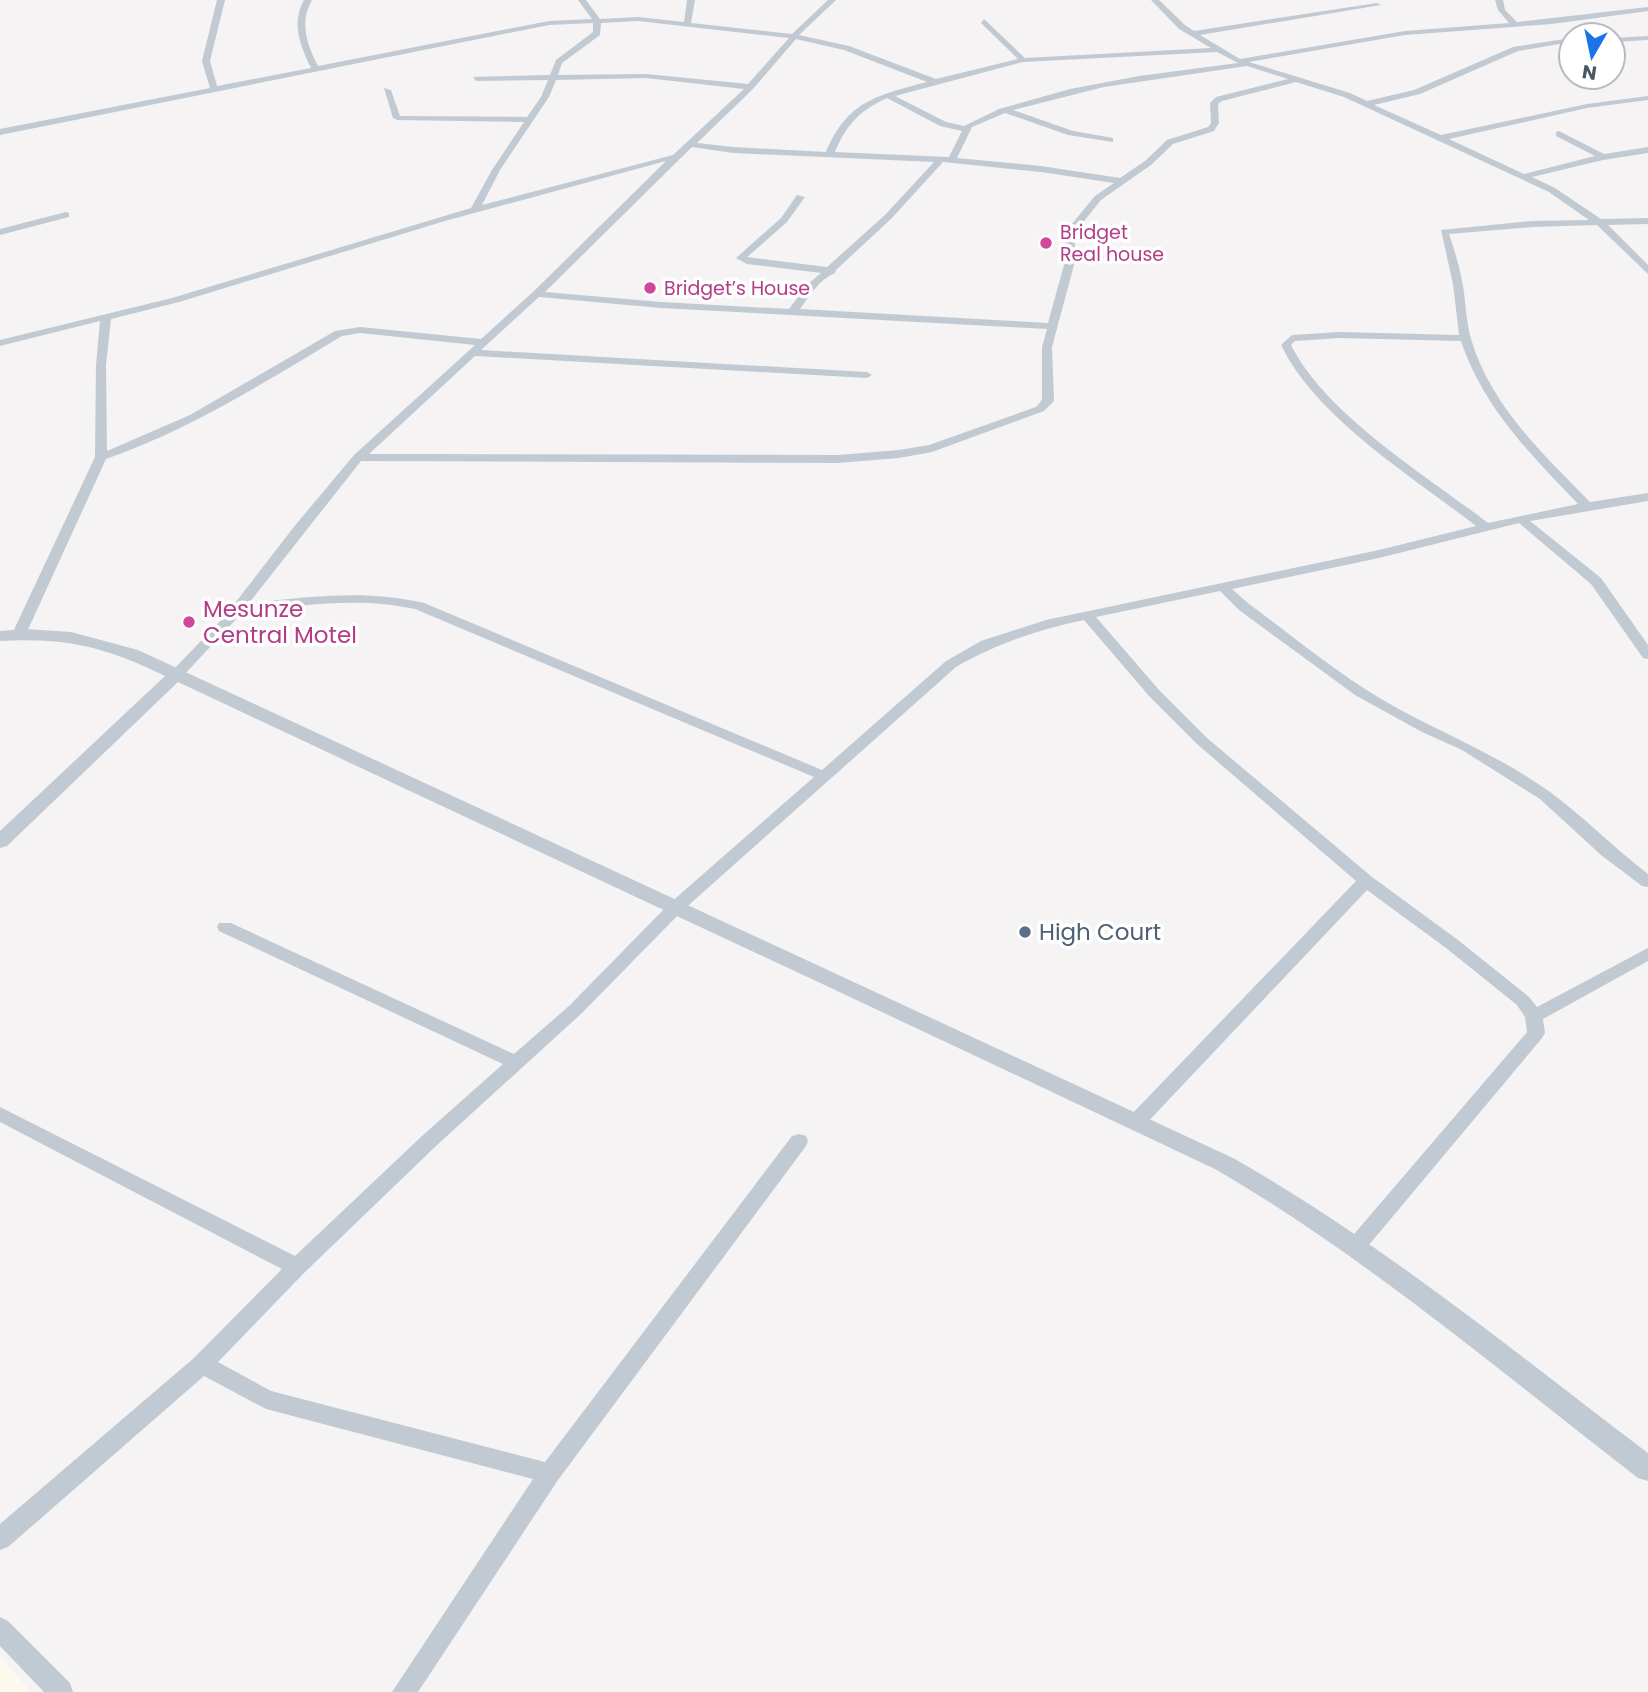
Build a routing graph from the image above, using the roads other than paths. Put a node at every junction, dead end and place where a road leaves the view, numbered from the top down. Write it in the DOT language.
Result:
graph roads {
  1 [pos="221,0"];
  2 [pos="308,0"];
  3 [pos="582,0"];
  4 [pos="691,0"];
  5 [pos="832,0"];
  6 [pos="1155,0"];
  7 [pos="1499,0"];
  8 [pos="1377,5"];
  9 [pos="1648,9"];
  10 [pos="597,20"];
  11 [pos="984,21"];
  12 [pos="687,23"];
  13 [pos="1514,24"];
  14 [pos="1191,34"];
  15 [pos="794,36"];
  16 [pos="1648,38"];
  17 [pos="1627,39"];
  18 [pos="1557,42"];
  19 [pos="1215,50"];
  20 [pos="1023,60"];
  21 [pos="1242,63"];
  22 [pos="315,68"];
  23 [pos="476,79"];
  24 [pos="553,79"];
  25 [pos="1297,79"];
  26 [pos="935,82"];
  27 [pos="750,87"];
  28 [pos="214,89"];
  29 [pos="387,90"];
  30 [pos="889,96"];
  31 [pos="1648,98"];
  32 [pos="1366,104"];
  33 [pos="1007,111"];
  34 [pos="531,120"];
  35 [pos="966,129"];
  36 [pos="0,132"];
  37 [pos="1559,134"];
  38 [pos="1441,138"];
  39 [pos="1110,140"];
  40 [pos="689,144"];
  41 [pos="1648,150"];
  42 [pos="828,155"];
  43 [pos="675,157"];
  44 [pos="1603,157"];
  45 [pos="940,160"];
  46 [pos="952,160"];
  47 [pos="1526,176"];
  48 [pos="1121,181"];
  49 [pos="800,197"];
  50 [pos="474,211"];
  51 [pos="66,215"];
  52 [pos="1648,221"];
  53 [pos="1602,224"];
  54 [pos="0,232"];
  55 [pos="1648,270"];
  56 [pos="832,271"];
  57 [pos="537,294"];
  58 [pos="793,311"];
  59 [pos="106,317"];
  60 [pos="1052,326"];
  61 [pos="1465,338"];
  62 [pos="0,343"];
  63 [pos="484,343"];
  64 [pos="473,353"];
  65 [pos="867,375"];
  66 [pos="101,457"];
  67 [pos="358,457"];
  68 [pos="1648,497"];
  69 [pos="1587,506"];
  70 [pos="1521,519"];
  71 [pos="1485,527"];
  72 [pos="1223,586"];
  73 [pos="238,608"];
  74 [pos="1087,615"];
  75 [pos="10,635"];
  76 [pos="1648,655"];
  77 [pos="176,675"];
  78 [pos="824,776"];
  79 [pos="0,842"];
  80 [pos="1366,881"];
  81 [pos="1648,882"];
  82 [pos="675,908"];
  83 [pos="225,927"];
  84 [pos="1648,954"];
  85 [pos="1534,1016"];
  86 [pos="516,1063"];
  87 [pos="0,1114"];
  88 [pos="1136,1122"];
  89 [pos="799,1141"];
  90 [pos="1356,1245"];
  91 [pos="297,1267"];
  92 [pos="202,1364"];
  93 [pos="1648,1469"];
  94 [pos="550,1473"];
  95 [pos="0,1539"];
  96 [pos="0,1629"];
  97 [pos="61,1692"];
  98 [pos="404,1692"];
  1 -- 28 [label="street"];
  2 -- 22 [label="street"];
  3 -- 10 [label="street"];
  4 -- 12 [label="street"];
  5 -- 15 [label="street"];
  6 -- 14 [label="street"];
  7 -- 13 [label="street"];
  8 -- 14 [label="street"];
  9 -- 13 [label="street"];
  10 -- 12 [label="street"];
  10 -- 22 [label="street"];
  10 -- 24 [label="street"];
  11 -- 20 [label="street"];
  12 -- 15 [label="street"];
  13 -- 21 [label="street"];
  14 -- 19 [label="street"];
  15 -- 26 [label="street"];
  15 -- 27 [label="street"];
  16 -- 17 [label="street"];
  18 -- 32 [label="street"];
  19 -- 20 [label="street"];
  19 -- 21 [label="street"];
  20 -- 26 [label="street"];
  21 -- 25 [label="street"];
  21 -- 33 [label="street"];
  22 -- 28 [label="street"];
  23 -- 24 [label="street"];
  24 -- 27 [label="street"];
  24 -- 34 [label="street"];
  25 -- 32 [label="street"];
  25 -- 48 [label="street"];
  26 -- 30 [label="street"];
  27 -- 40 [label="street"];
  28 -- 36 [label="street"];
  29 -- 34 [label="street"];
  30 -- 35 [label="street"];
  30 -- 42 [label="street"];
  31 -- 38 [label="street"];
  32 -- 38 [label="street"];
  33 -- 35 [label="street"];
  33 -- 39 [label="street"];
  34 -- 50 [label="street"];
  35 -- 46 [label="street"];
  37 -- 44 [label="street"];
  38 -- 47 [label="street"];
  40 -- 42 [label="street"];
  40 -- 43 [label="street"];
  41 -- 44 [label="street"];
  42 -- 45 [label="street"];
  43 -- 50 [label="street"];
  43 -- 57 [label="street"];
  44 -- 47 [label="street"];
  45 -- 46 [label="street"];
  45 -- 56 [label="street"];
  46 -- 48 [label="street"];
  47 -- 53 [label="street"];
  48 -- 60 [label="street"];
  49 -- 56 [label="street"];
  50 -- 59 [label="street"];
  51 -- 54 [label="street"];
  52 -- 53 [label="street"];
  53 -- 55 [label="street"];
  53 -- 61 [label="street"];
  56 -- 58 [label="street"];
  57 -- 58 [label="street"];
  57 -- 63 [label="street"];
  58 -- 60 [label="street"];
  59 -- 62 [label="street"];
  59 -- 66 [label="street"];
  60 -- 67 [label="street"];
  61 -- 69 [label="street"];
  61 -- 71 [label="street"];
  63 -- 64 [label="street"];
  63 -- 66 [label="street"];
  64 -- 65 [label="street"];
  64 -- 67 [label="street"];
  66 -- 75 [label="street"];
  67 -- 73 [label="street"];
  68 -- 69 [label="street"];
  69 -- 70 [label="street"];
  70 -- 71 [label="street"];
  70 -- 76 [label="street"];
  71 -- 72 [label="street"];
  72 -- 74 [label="street"];
  72 -- 81 [label="street"];
  73 -- 77 [label="street"];
  73 -- 78 [label="street"];
  74 -- 78 [label="street"];
  74 -- 80 [label="street"];
  75 -- 77 [label="street"];
  77 -- 79 [label="street"];
  77 -- 82 [label="street"];
  78 -- 82 [label="street"];
  80 -- 85 [label="street"];
  80 -- 88 [label="street"];
  82 -- 86 [label="street"];
  82 -- 88 [label="street"];
  83 -- 86 [label="street"];
  84 -- 85 [label="street"];
  85 -- 90 [label="street"];
  86 -- 91 [label="street"];
  87 -- 91 [label="street"];
  88 -- 90 [label="street"];
  89 -- 94 [label="street"];
  90 -- 93 [label="street"];
  91 -- 92 [label="street"];
  92 -- 94 [label="street"];
  92 -- 95 [label="street"];
  94 -- 98 [label="street"];
  96 -- 97 [label="street"];
}
